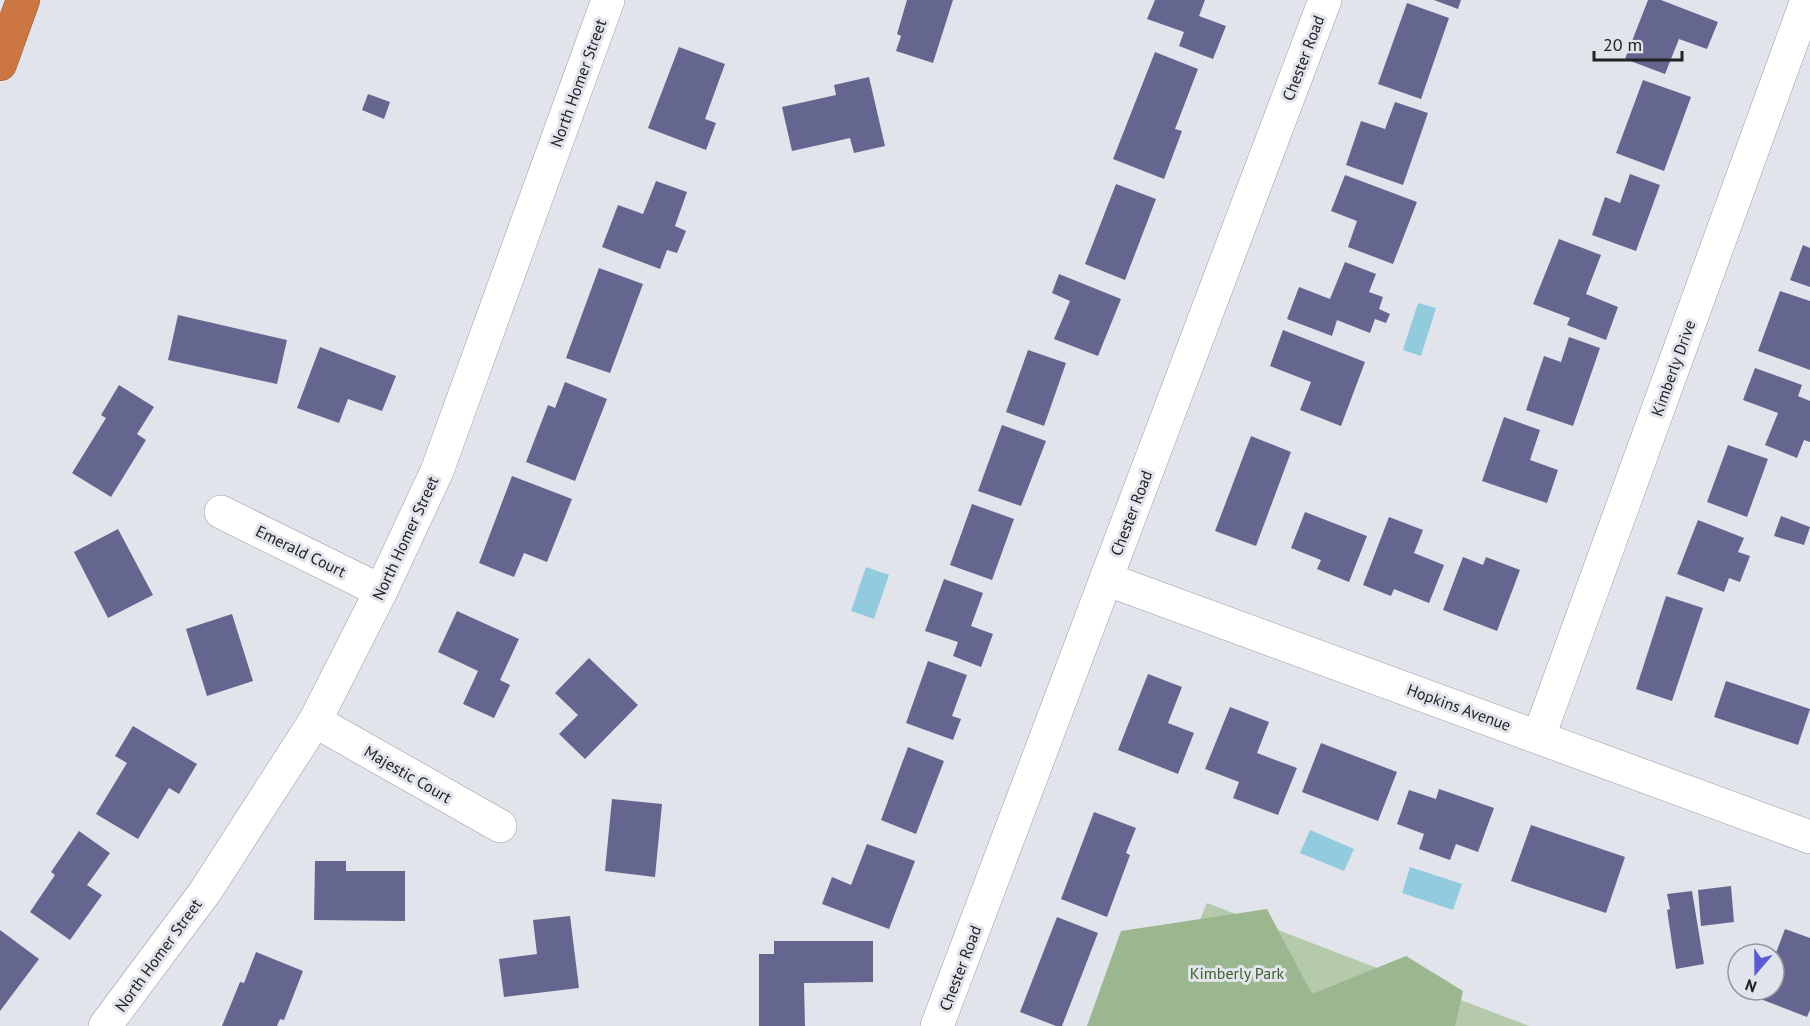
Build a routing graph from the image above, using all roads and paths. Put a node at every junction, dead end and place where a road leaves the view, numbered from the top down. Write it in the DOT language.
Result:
graph roads {
  1 [pos="23,0"];
  2 [pos="606,0"];
  3 [pos="1325,0"];
  4 [pos="1808,0"];
  5 [pos="0,64"];
  6 [pos="221,512"];
  7 [pos="1106,579"];
  8 [pos="381,591"];
  9 [pos="315,721"];
  10 [pos="1539,736"];
  11 [pos="500,826"];
  12 [pos="1810,837"];
  13 [pos="105,1026"];
  14 [pos="937,1026"];
  1 -- 5 [label="highway"];
  2 -- 8 [label="street, North Homer Street"];
  3 -- 7 [label="street, Chester Road"];
  4 -- 10 [label="street, Kimberly Drive"];
  6 -- 8 [label="street, Emerald Court"];
  7 -- 10 [label="street, Hopkins Avenue"];
  7 -- 14 [label="street, Chester Road"];
  8 -- 9 [label="street, North Homer Street"];
  9 -- 11 [label="street, Majestic Court"];
  9 -- 13 [label="street, North Homer Street"];
  10 -- 12 [label="street, Hopkins Avenue"];
}
